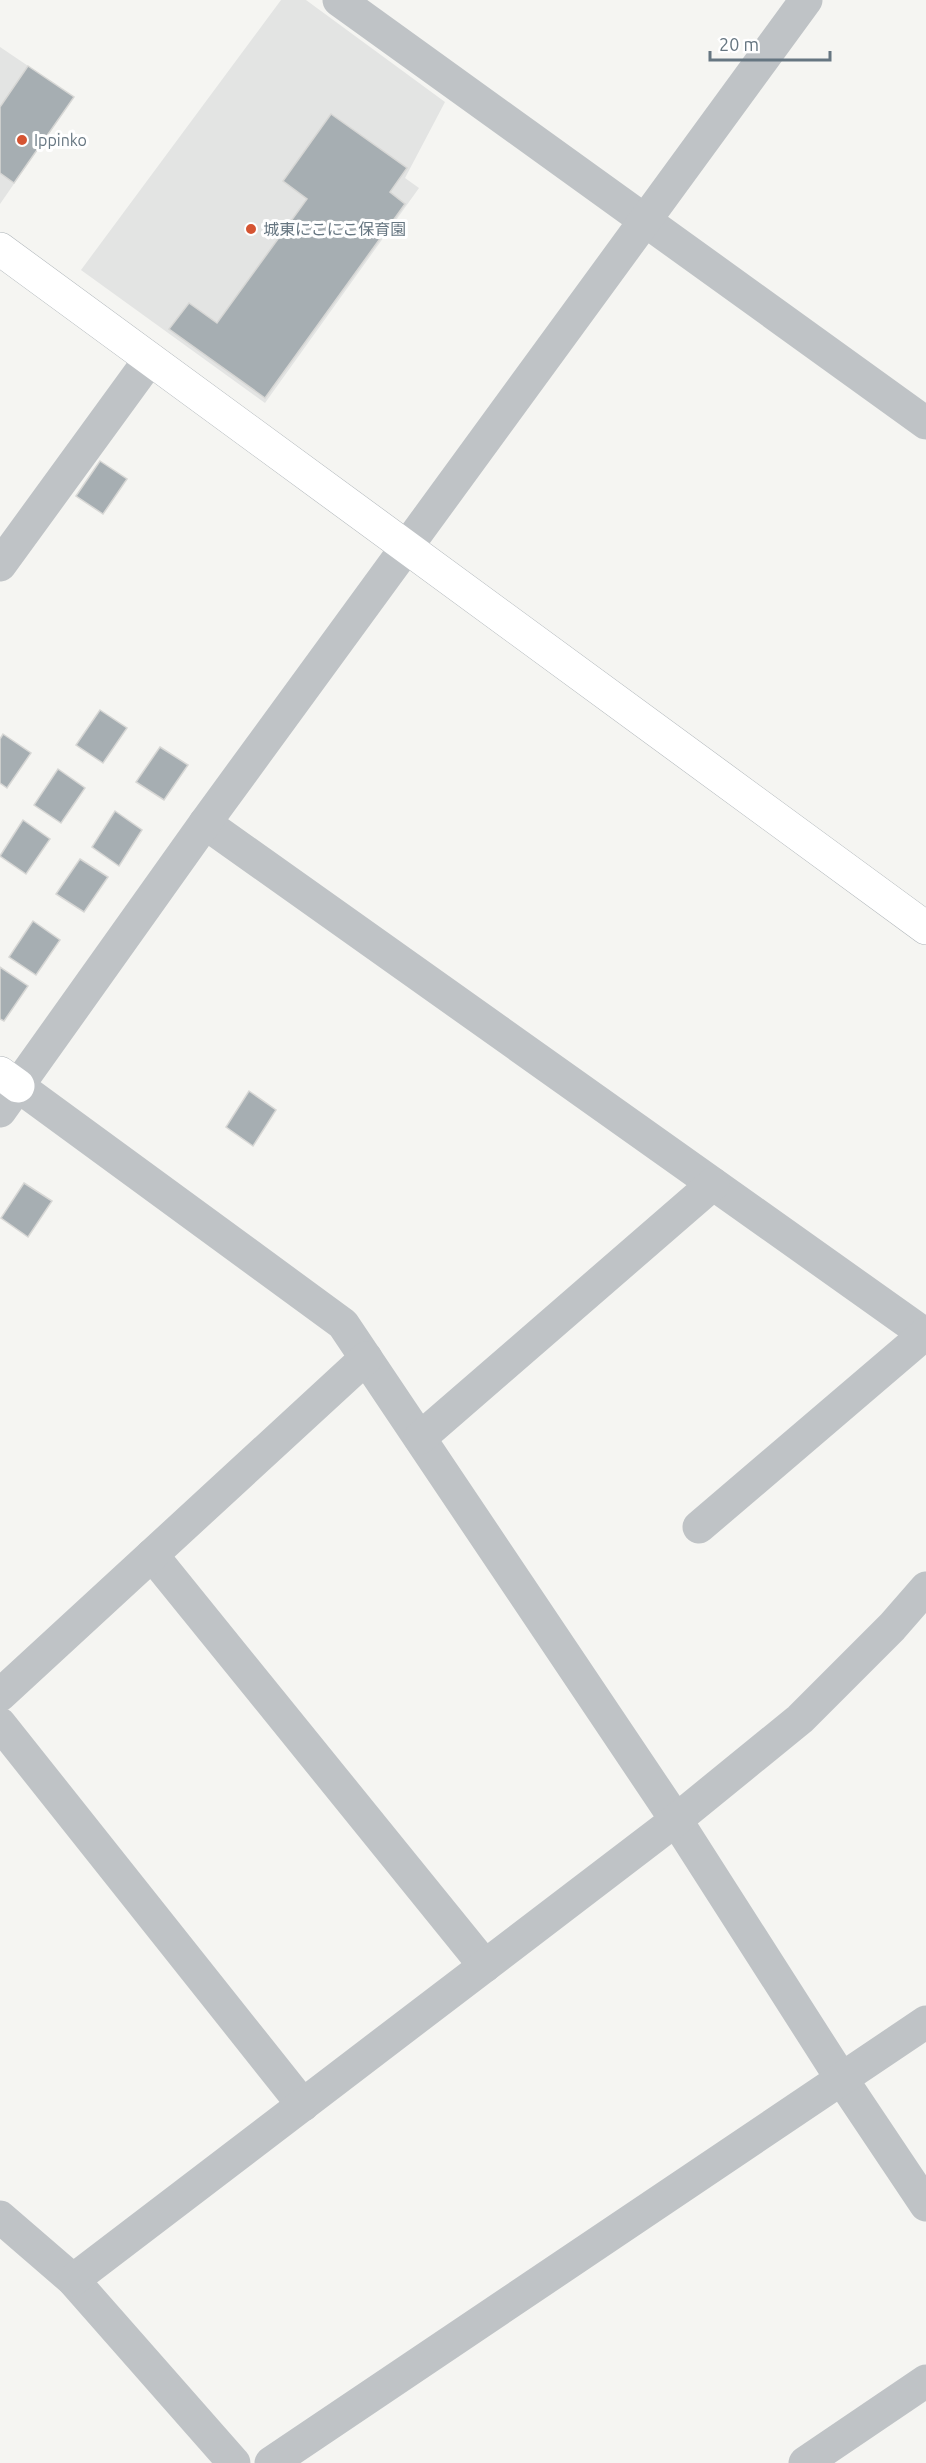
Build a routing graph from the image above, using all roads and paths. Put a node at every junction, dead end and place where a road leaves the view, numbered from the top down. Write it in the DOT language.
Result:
graph roads {
  1 [pos="806,0"];
  2 [pos="348,3"];
  3 [pos="645,221"];
  4 [pos="0,249"];
  5 [pos="150,359"];
  6 [pos="926,423"];
  7 [pos="407,546"];
  8 [pos="0,565"];
  9 [pos="206,823"];
  10 [pos="926,927"];
  11 [pos="6,1090"];
  12 [pos="713,1184"];
  13 [pos="926,1334"];
  14 [pos="366,1358"];
  15 [pos="420,1438"];
  16 [pos="699,1527"];
  17 [pos="152,1555"];
  18 [pos="926,1588"];
  19 [pos="0,1695"];
  20 [pos="0,1724"];
  21 [pos="676,1820"];
  22 [pos="485,1966"];
  23 [pos="926,2022"];
  24 [pos="841,2079"];
  25 [pos="303,2105"];
  26 [pos="926,2205"];
  27 [pos="0,2217"];
  28 [pos="73,2280"];
  29 [pos="926,2381"];
  30 [pos="234,2463"];
  31 [pos="271,2463"];
  32 [pos="805,2463"];
  1 -- 3 [label="street"];
  2 -- 3 [label="street"];
  3 -- 6 [label="street"];
  3 -- 7 [label="street"];
  4 -- 5 [label="street"];
  5 -- 7 [label="street"];
  5 -- 8 [label="street"];
  7 -- 9 [label="street"];
  7 -- 10 [label="street"];
  9 -- 11 [label="street"];
  9 -- 12 [label="street"];
  11 -- 14 [label="street"];
  12 -- 13 [label="street"];
  12 -- 15 [label="street"];
  13 -- 16 [label="street"];
  14 -- 15 [label="street"];
  14 -- 17 [label="street"];
  15 -- 21 [label="street"];
  17 -- 19 [label="street"];
  17 -- 22 [label="street"];
  18 -- 21 [label="street"];
  20 -- 25 [label="street"];
  21 -- 22 [label="street"];
  21 -- 24 [label="street"];
  22 -- 25 [label="street"];
  23 -- 24 [label="street"];
  24 -- 26 [label="street"];
  24 -- 31 [label="street"];
  25 -- 28 [label="street"];
  27 -- 28 [label="street"];
  28 -- 30 [label="street"];
  29 -- 32 [label="street"];
}
